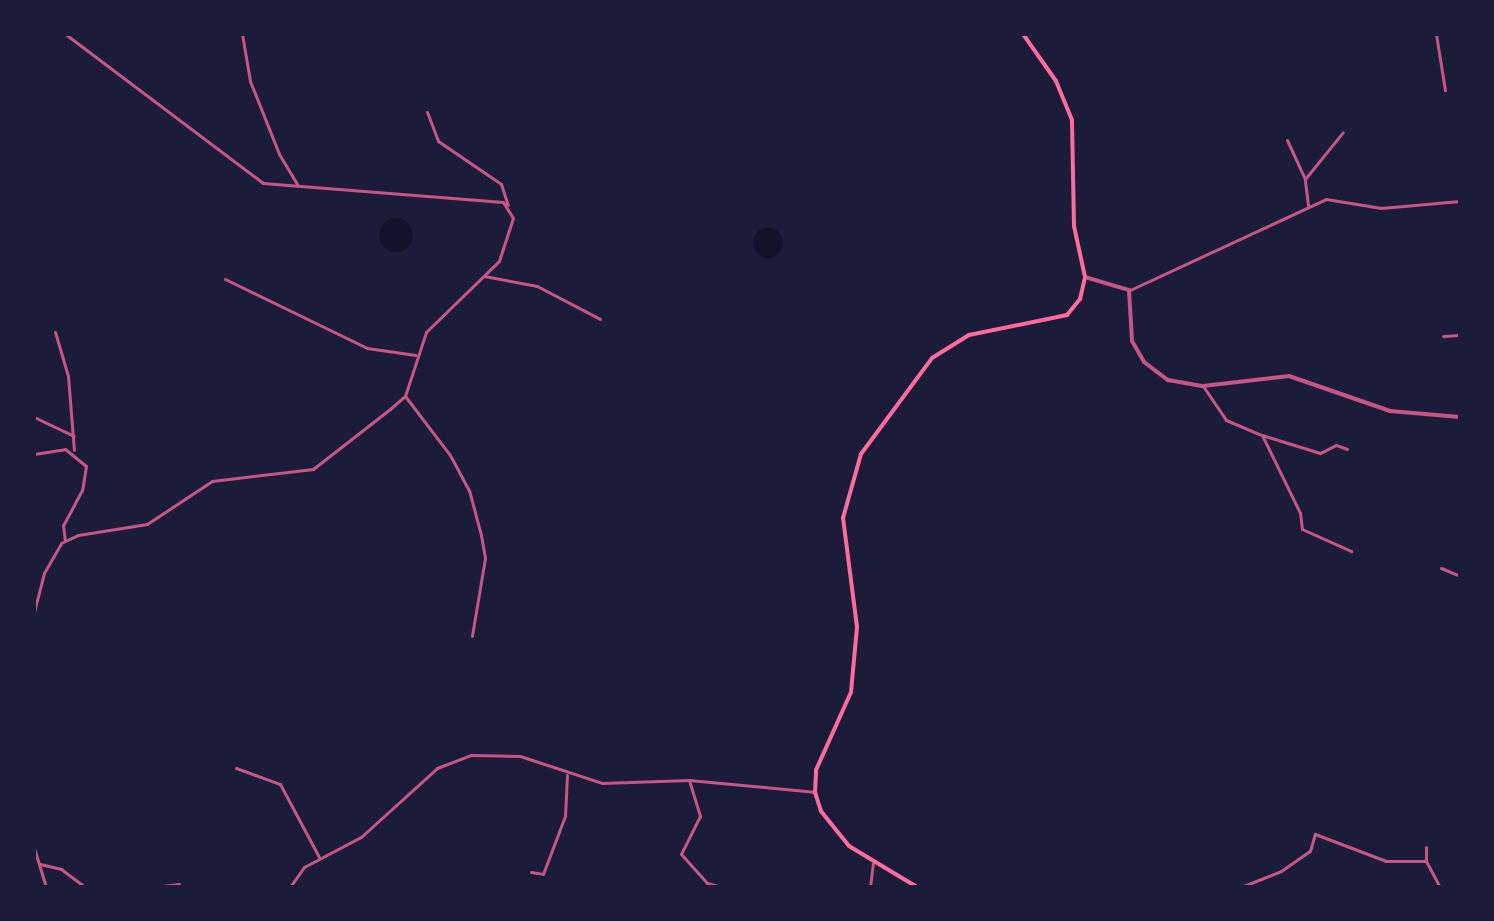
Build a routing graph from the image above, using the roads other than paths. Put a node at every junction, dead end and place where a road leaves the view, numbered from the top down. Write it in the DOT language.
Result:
graph roads {
  1 [pos="65,34"];
  2 [pos="242,34"];
  3 [pos="1023,34"];
  4 [pos="1436,34"];
  5 [pos="1445,90"];
  6 [pos="427,112"];
  7 [pos="1343,132"];
  8 [pos="1287,140"];
  9 [pos="1305,179"];
  10 [pos="297,184"];
  11 [pos="1460,201"];
  12 [pos="508,205"];
  13 [pos="1308,205"];
  14 [pos="484,276"];
  15 [pos="1085,277"];
  16 [pos="225,279"];
  17 [pos="1129,290"];
  18 [pos="600,319"];
  19 [pos="55,332"];
  20 [pos="1460,335"];
  21 [pos="1443,336"];
  22 [pos="415,355"];
  23 [pos="1203,386"];
  24 [pos="405,396"];
  25 [pos="34,417"];
  26 [pos="1460,417"];
  27 [pos="1262,435"];
  28 [pos="75,436"];
  29 [pos="1347,449"];
  30 [pos="74,452"];
  31 [pos="34,454"];
  32 [pos="65,541"];
  33 [pos="1351,551"];
  34 [pos="1441,568"];
  35 [pos="1460,576"];
  36 [pos="34,612"];
  37 [pos="472,636"];
  38 [pos="34,690"];
  39 [pos="34,719"];
  40 [pos="236,768"];
  41 [pos="567,775"];
  42 [pos="689,780"];
  43 [pos="815,792"];
  44 [pos="1426,847"];
  45 [pos="34,848"];
  46 [pos="319,857"];
  47 [pos="1426,861"];
  48 [pos="873,863"];
  49 [pos="40,864"];
  50 [pos="531,872"];
  51 [pos="179,884"];
  52 [pos="46,887"];
  53 [pos="85,887"];
  54 [pos="155,887"];
  55 [pos="290,887"];
  56 [pos="722,887"];
  57 [pos="870,887"];
  58 [pos="917,887"];
  59 [pos="1241,887"];
  60 [pos="1440,887"];
  1 -- 10 [label="street"];
  2 -- 10 [label="street"];
  3 -- 15 [label="main road"];
  4 -- 5 [label="street"];
  6 -- 12 [label="street"];
  7 -- 9 [label="street"];
  8 -- 9 [label="street"];
  9 -- 13 [label="street"];
  10 -- 12 [label="street"];
  11 -- 13 [label="street"];
  12 -- 14 [label="street"];
  13 -- 17 [label="street"];
  14 -- 18 [label="street"];
  14 -- 22 [label="street"];
  15 -- 17 [label="street"];
  15 -- 43 [label="main road"];
  16 -- 22 [label="street"];
  17 -- 23 [label="street"];
  19 -- 28 [label="street"];
  20 -- 21 [label="street"];
  22 -- 24 [label="street"];
  23 -- 26 [label="street"];
  23 -- 27 [label="street"];
  24 -- 32 [label="street"];
  24 -- 37 [label="street"];
  25 -- 28 [label="street"];
  27 -- 29 [label="street"];
  27 -- 33 [label="street"];
  28 -- 30 [label="street"];
  30 -- 31 [label="street"];
  30 -- 32 [label="street"];
  32 -- 36 [label="street"];
  34 -- 35 [label="street"];
  38 -- 39 [label="street"];
  40 -- 46 [label="street"];
  41 -- 42 [label="street"];
  41 -- 46 [label="street"];
  41 -- 50 [label="street"];
  42 -- 43 [label="street"];
  42 -- 56 [label="street"];
  43 -- 48 [label="main road"];
  44 -- 47 [label="street"];
  45 -- 49 [label="street"];
  46 -- 55 [label="street"];
  47 -- 59 [label="street"];
  47 -- 60 [label="street"];
  48 -- 57 [label="street"];
  48 -- 58 [label="main road"];
  49 -- 52 [label="street"];
  49 -- 53 [label="street"];
  51 -- 54 [label="street"];
}
